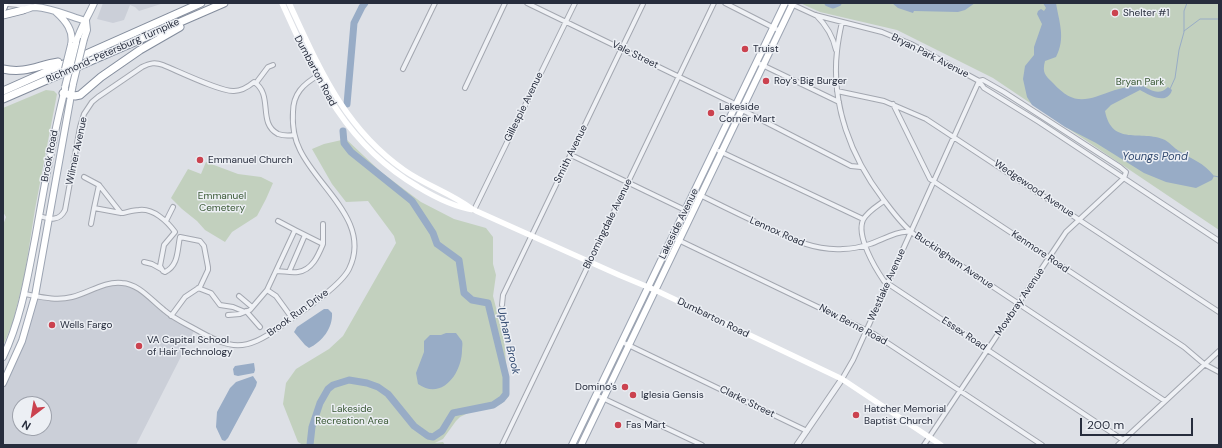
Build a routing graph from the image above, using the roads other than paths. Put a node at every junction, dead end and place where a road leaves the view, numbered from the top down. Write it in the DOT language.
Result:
graph roads {
  1 [pos="4,3"];
  2 [pos="94,3"];
  3 [pos="201,3"];
  4 [pos="224,3"];
  5 [pos="282,3"];
  6 [pos="289,3"];
  7 [pos="435,3"];
  8 [pos="505,3"];
  9 [pos="527,3"];
  10 [pos="575,3"];
  11 [pos="714,3"];
  12 [pos="724,3"];
  13 [pos="785,3"];
  14 [pos="643,4"];
  15 [pos="792,4"];
  16 [pos="32,7"];
  17 [pos="3,8"];
  18 [pos="210,9"];
  19 [pos="23,10"];
  20 [pos="55,11"];
  21 [pos="3,15"];
  22 [pos="815,15"];
  23 [pos="86,21"];
  24 [pos="566,22"];
  25 [pos="842,22"];
  26 [pos="773,27"];
  27 [pos="780,31"];
  28 [pos="73,44"];
  29 [pos="622,49"];
  30 [pos="837,52"];
  31 [pos="68,62"];
  32 [pos="756,62"];
  33 [pos="273,65"];
  34 [pos="763,66"];
  35 [pos="3,69"];
  36 [pos="403,69"];
  37 [pos="322,73"];
  38 [pos="316,76"];
  39 [pos="679,77"];
  40 [pos="979,82"];
  41 [pos="256,83"];
  42 [pos="465,88"];
  43 [pos="3,90"];
  44 [pos="63,90"];
  45 [pos="837,91"];
  46 [pos="71,95"];
  47 [pos="3,100"];
  48 [pos="839,102"];
  49 [pos="893,104"];
  50 [pos="736,105"];
  51 [pos="742,109"];
  52 [pos="294,135"];
  53 [pos="954,136"];
  54 [pos="716,147"];
  55 [pos="722,152"];
  56 [pos="571,155"];
  57 [pos="862,167"];
  58 [pos="84,177"];
  59 [pos="1124,178"];
  60 [pos="628,182"];
  61 [pos="934,182"];
  62 [pos="99,185"];
  63 [pos="694,192"];
  64 [pos="701,196"];
  65 [pos="884,201"];
  66 [pos="173,207"];
  67 [pos="94,208"];
  68 [pos="474,210"];
  69 [pos="685,210"];
  70 [pos="121,213"];
  71 [pos="39,216"];
  72 [pos="49,218"];
  73 [pos="863,220"];
  74 [pos="1079,220"];
  75 [pos="166,221"];
  76 [pos="278,221"];
  77 [pos="91,224"];
  78 [pos="323,224"];
  79 [pos="295,230"];
  80 [pos="175,232"];
  81 [pos="911,232"];
  82 [pos="305,235"];
  83 [pos="532,236"];
  84 [pos="180,237"];
  85 [pos="672,237"];
  86 [pos="679,241"];
  87 [pos="1219,241"];
  88 [pos="323,244"];
  89 [pos="865,245"];
  90 [pos="1048,258"];
  91 [pos="144,262"];
  92 [pos="589,262"];
  93 [pos="161,269"];
  94 [pos="276,271"];
  95 [pos="289,272"];
  96 [pos="887,284"];
  97 [pos="648,287"];
  98 [pos="198,288"];
  99 [pos="267,290"];
  100 [pos="655,290"];
  101 [pos="25,294"];
  102 [pos="35,296"];
  103 [pos="239,296"];
  104 [pos="1018,304"];
  105 [pos="502,305"];
  106 [pos="252,307"];
  107 [pos="245,311"];
  108 [pos="1219,312"];
  109 [pos="171,316"];
  110 [pos="228,316"];
  111 [pos="292,318"];
  112 [pos="260,327"];
  113 [pos="866,330"];
  114 [pos="622,342"];
  115 [pos="629,345"];
  116 [pos="987,350"];
  117 [pos="1219,351"];
  118 [pos="3,357"];
  119 [pos="1204,364"];
  120 [pos="1219,372"];
  121 [pos="842,379"];
  122 [pos="3,383"];
  123 [pos="960,391"];
  124 [pos="596,395"];
  125 [pos="603,398"];
  126 [pos="1165,401"];
  127 [pos="807,431"];
  128 [pos="930,437"];
  129 [pos="1123,440"];
  130 [pos="502,445"];
  131 [pos="572,445"];
  132 [pos="581,445"];
  133 [pos="702,445"];
  134 [pos="797,445"];
  135 [pos="924,445"];
  136 [pos="941,445"];
  137 [pos="1042,445"];
  138 [pos="1118,445"];
  1 -- 16 [label="street"];
  1 -- 17 [label="highway"];
  1 -- 19 [label="street"];
  2 -- 23 [label="main road, Brook Road"];
  3 -- 31 [label="highway, Richmond-Petersburg Turnpike"];
  4 -- 18 [label="highway, Richmond-Petersburg Turnpike"];
  5 -- 38 [label="main road, Dumbarton Road"];
  6 -- 37 [label="main road, Dumbarton Road"];
  7 -- 36 [label="street"];
  8 -- 42 [label="street"];
  9 -- 24 [label="street, Vale Street"];
  10 -- 24 [label="street, Gillespie Avenue"];
  11 -- 39 [label="street, Bloomingdale Avenue"];
  12 -- 26 [label="street"];
  13 -- 26 [label="main road, Lakeside Avenue"];
  14 -- 29 [label="street, Smith Avenue"];
  15 -- 22 [label="street, Bryan Park Avenue"];
  15 -- 27 [label="main road, Lakeside Avenue"];
  16 -- 19 [label="main road"];
  16 -- 20 [label="main road"];
  18 -- 46 [label="highway"];
  18 -- 47 [label="highway, Richmond-Petersburg Turnpike"];
  19 -- 21 [label="highway"];
  20 -- 23 [label="main road"];
  20 -- 28 [label="main road"];
  22 -- 25 [label="street, Bryan Park Avenue"];
  22 -- 30 [label="street, Buckingham Avenue"];
  23 -- 28 [label="main road, Brook Road"];
  23 -- 46 [label="main road, Brook Road, bridge"];
  24 -- 29 [label="street, Vale Street"];
  24 -- 68 [label="street, Gillespie Avenue"];
  25 -- 30 [label="street, Buckingham Avenue"];
  25 -- 40 [label="street, Bryan Park Avenue"];
  26 -- 27 [label="street"];
  26 -- 32 [label="main road, Lakeside Avenue"];
  27 -- 34 [label="main road, Lakeside Avenue"];
  28 -- 44 [label="main road, Brook Road, bridge"];
  29 -- 39 [label="street, Vale Street"];
  29 -- 56 [label="street, Smith Avenue"];
  30 -- 45 [label="street, Buckingham Avenue"];
  31 -- 35 [label="highway"];
  31 -- 43 [label="highway, Richmond-Petersburg Turnpike"];
  32 -- 34 [label="street"];
  32 -- 50 [label="main road, Lakeside Avenue"];
  33 -- 41 [label="street"];
  34 -- 48 [label="street"];
  34 -- 51 [label="main road, Lakeside Avenue"];
  37 -- 38 [label="street"];
  37 -- 68 [label="main road, Dumbarton Road"];
  38 -- 52 [label="street"];
  38 -- 68 [label="main road, Dumbarton Road"];
  39 -- 50 [label="street, Vale Street"];
  39 -- 60 [label="street, Bloomingdale Avenue"];
  40 -- 53 [label="street, Westlake Avenue"];
  40 -- 59 [label="street, Bryan Park Avenue"];
  40 -- 59 [label="street, Bryan Park Avenue"];
  41 -- 52 [label="street"];
  41 -- 72 [label="street, Wilmer Avenue"];
  44 -- 46 [label="highway"];
  44 -- 71 [label="main road, Brook Road"];
  45 -- 48 [label="street, Buckingham Avenue"];
  45 -- 49 [label="street, Wedgewood Avenue"];
  46 -- 72 [label="main road, Brook Road"];
  48 -- 57 [label="street, Buckingham Avenue"];
  49 -- 53 [label="street, Wedgewood Avenue"];
  49 -- 61 [label="street, Kenmore Road"];
  50 -- 51 [label="street, Vale Street"];
  50 -- 54 [label="main road, Lakeside Avenue"];
  51 -- 55 [label="main road, Lakeside Avenue"];
  51 -- 57 [label="street, Vale Street"];
  52 -- 111 [label="street, Brook Run Drive"];
  53 -- 61 [label="street, Westlake Avenue"];
  53 -- 74 [label="street, Wedgewood Avenue"];
  54 -- 55 [label="street"];
  54 -- 63 [label="main road, Lakeside Avenue"];
  55 -- 64 [label="main road, Lakeside Avenue"];
  55 -- 73 [label="street"];
  56 -- 60 [label="street"];
  56 -- 83 [label="street, Smith Avenue"];
  57 -- 65 [label="street, Buckingham Avenue"];
  58 -- 62 [label="street"];
  59 -- 74 [label="street, Mowbray Avenue"];
  59 -- 87 [label="street, Bryan Park Avenue"];
  60 -- 69 [label="street"];
  60 -- 92 [label="street, Bloomingdale Avenue"];
  61 -- 81 [label="street, Westlake Avenue"];
  61 -- 90 [label="street, Kenmore Road"];
  62 -- 67 [label="street"];
  62 -- 70 [label="street"];
  63 -- 64 [label="street, Lennox Road"];
  63 -- 69 [label="main road, Lakeside Avenue"];
  64 -- 86 [label="main road, Lakeside Avenue"];
  64 -- 89 [label="street, Lennox Road"];
  65 -- 73 [label="street"];
  65 -- 81 [label="street, Buckingham Avenue"];
  66 -- 75 [label="street"];
  67 -- 70 [label="street"];
  67 -- 77 [label="street"];
  68 -- 83 [label="main road, Dumbarton Road"];
  69 -- 85 [label="main road, Lakeside Avenue"];
  70 -- 75 [label="street"];
  71 -- 72 [label="street"];
  71 -- 101 [label="main road, Brook Road"];
  72 -- 102 [label="main road, Brook Road"];
  73 -- 89 [label="street, Essex Road"];
  74 -- 90 [label="street, Mowbray Avenue"];
  74 -- 108 [label="street, Wedgewood Avenue"];
  75 -- 80 [label="street"];
  76 -- 79 [label="street"];
  78 -- 88 [label="street"];
  79 -- 82 [label="street"];
  79 -- 94 [label="street"];
  80 -- 84 [label="street"];
  80 -- 93 [label="street"];
  81 -- 89 [label="street, Lennox Road"];
  81 -- 96 [label="street, Westlake Avenue"];
  81 -- 104 [label="street, Buckingham Avenue"];
  82 -- 88 [label="street"];
  82 -- 95 [label="street"];
  83 -- 92 [label="main road, Dumbarton Road"];
  83 -- 105 [label="street, Smith Avenue"];
  84 -- 93 [label="street"];
  84 -- 98 [label="street"];
  85 -- 86 [label="street, New Berne Road"];
  85 -- 97 [label="main road, Lakeside Avenue"];
  86 -- 100 [label="main road, Lakeside Avenue"];
  86 -- 113 [label="street, New Berne Road"];
  88 -- 95 [label="street"];
  89 -- 96 [label="street, Essex Road"];
  90 -- 104 [label="street, Mowbray Avenue"];
  90 -- 119 [label="street, Kenmore Road"];
  91 -- 93 [label="street"];
  92 -- 97 [label="main road, Dumbarton Road"];
  92 -- 130 [label="street, Bloomingdale Avenue"];
  94 -- 95 [label="street"];
  94 -- 99 [label="street"];
  96 -- 113 [label="street, Westlake Avenue"];
  96 -- 116 [label="street, Essex Road"];
  97 -- 100 [label="main road, Dumbarton Road"];
  97 -- 114 [label="main road, Lakeside Avenue"];
  98 -- 107 [label="street"];
  98 -- 109 [label="street"];
  99 -- 106 [label="street"];
  99 -- 111 [label="street"];
  100 -- 115 [label="main road, Lakeside Avenue"];
  100 -- 121 [label="main road, Dumbarton Road"];
  101 -- 102 [label="street"];
  101 -- 118 [label="main road, Brook Road"];
  102 -- 109 [label="street, Brook Run Drive"];
  102 -- 122 [label="main road, Brook Road"];
  103 -- 106 [label="street"];
  104 -- 116 [label="street, Mowbray Avenue"];
  104 -- 126 [label="street, Buckingham Avenue"];
  106 -- 107 [label="street"];
  107 -- 110 [label="street"];
  107 -- 112 [label="street"];
  109 -- 111 [label="street, Brook Run Drive"];
  113 -- 121 [label="street, Westlake Avenue"];
  113 -- 123 [label="street, New Berne Road"];
  114 -- 115 [label="street, Clarke Street"];
  114 -- 124 [label="main road, Lakeside Avenue"];
  115 -- 125 [label="main road, Lakeside Avenue"];
  115 -- 127 [label="street, Clarke Street"];
  116 -- 123 [label="street, Mowbray Avenue"];
  116 -- 129 [label="street, Essex Road"];
  117 -- 119 [label="street"];
  119 -- 120 [label="street, Kenmore Road"];
  119 -- 126 [label="street"];
  121 -- 127 [label="street"];
  121 -- 128 [label="main road, Dumbarton Road"];
  123 -- 128 [label="street, Mowbray Avenue"];
  123 -- 137 [label="street, New Berne Road"];
  124 -- 125 [label="street"];
  124 -- 131 [label="main road, Lakeside Avenue"];
  125 -- 132 [label="main road, Lakeside Avenue"];
  125 -- 133 [label="street"];
  126 -- 129 [label="street"];
  127 -- 134 [label="street"];
  128 -- 135 [label="street, Mowbray Avenue"];
  128 -- 136 [label="main road, Dumbarton Road"];
  129 -- 138 [label="street"];
}
